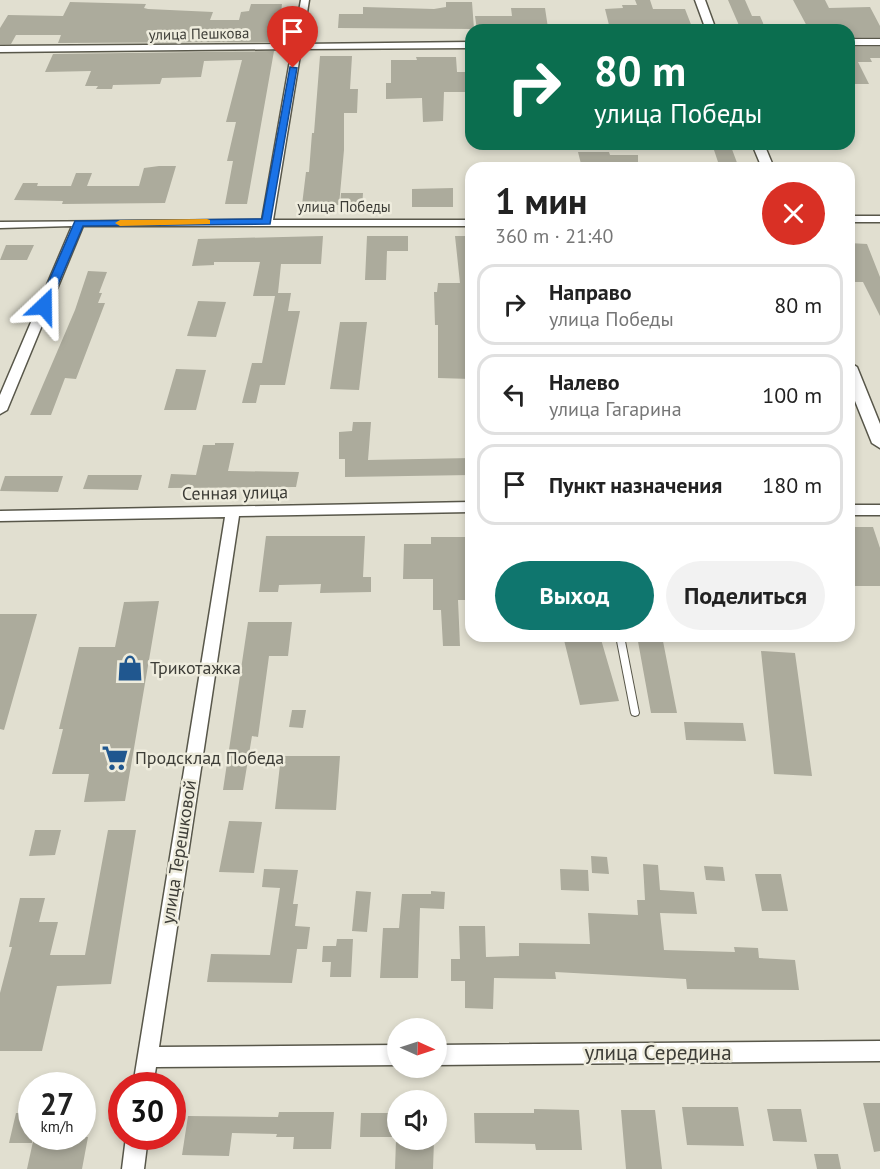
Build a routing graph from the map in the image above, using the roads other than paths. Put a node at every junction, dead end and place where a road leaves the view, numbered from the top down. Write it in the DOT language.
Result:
graph roads {
  1 [pos="305,0"];
  2 [pos="700,0"];
  3 [pos="709,24"];
  4 [pos="855,42"];
  5 [pos="880,42"];
  6 [pos="465,45"];
  7 [pos="296,46"];
  8 [pos="0,49"];
  9 [pos="855,219"];
  10 [pos="880,219"];
  11 [pos="267,222"];
  12 [pos="79,223"];
  13 [pos="465,223"];
  14 [pos="0,225"];
  15 [pos="855,382"];
  16 [pos="0,410"];
  17 [pos="880,443"];
  18 [pos="465,507"];
  19 [pos="855,510"];
  20 [pos="880,510"];
  21 [pos="233,512"];
  22 [pos="0,516"];
  23 [pos="621,642"];
  24 [pos="635,712"];
  25 [pos="880,1051"];
  26 [pos="387,1055"];
  27 [pos="447,1055"];
  28 [pos="147,1057"];
  29 [pos="145,1072"];
  30 [pos="135,1150"];
  31 [pos="133,1169"];
  1 -- 7 [label="street"];
  2 -- 3 [label="street"];
  4 -- 5 [label="street"];
  6 -- 7 [label="street, улица Пешкова"];
  7 -- 8 [label="street, улица Пешкова"];
  7 -- 11 [label="street"];
  9 -- 10 [label="street"];
  11 -- 12 [label="street, улица Победы"];
  11 -- 13 [label="street, улица Победы"];
  12 -- 14 [label="street, улица Победы"];
  12 -- 16 [label="street"];
  15 -- 17 [label="street"];
  18 -- 21 [label="street, Сенная улица"];
  19 -- 20 [label="street"];
  21 -- 22 [label="street, Сенная улица"];
  21 -- 28 [label="street, улица Терешковой"];
  23 -- 24 [label="lane"];
  25 -- 27 [label="street, улица Середина"];
  26 -- 28 [label="street"];
  28 -- 29 [label="street, улица Терешковой"];
  30 -- 31 [label="street"];
}
